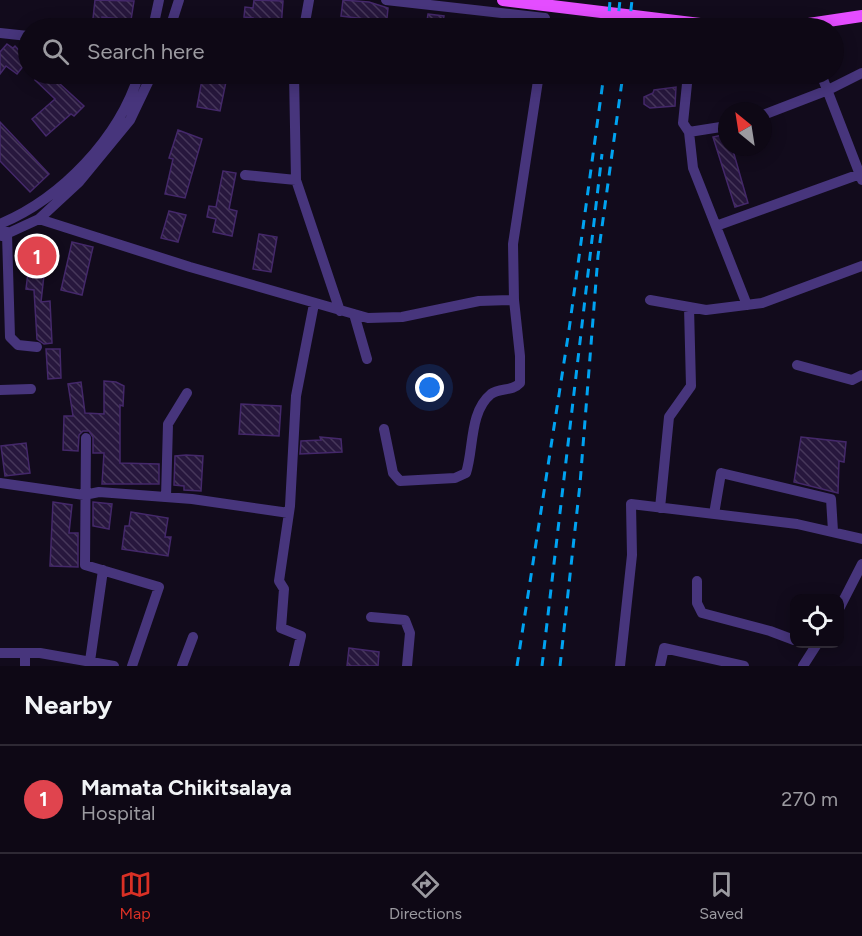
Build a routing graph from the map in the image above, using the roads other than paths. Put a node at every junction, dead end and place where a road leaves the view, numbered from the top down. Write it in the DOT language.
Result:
graph roads {
  1 [pos="159,0"];
  2 [pos="309,0"];
  3 [pos="386,0"];
  4 [pos="503,0"];
  5 [pos="547,0"];
  6 [pos="862,16"];
  7 [pos="156,18"];
  8 [pos="306,18"];
  9 [pos="510,18"];
  10 [pos="545,18"];
  11 [pos="651,18"];
  12 [pos="844,19"];
  13 [pos="0,33"];
  14 [pos="18,35"];
  15 [pos="862,73"];
  16 [pos="844,82"];
  17 [pos="135,84"];
  18 [pos="147,84"];
  19 [pos="294,84"];
  20 [pos="537,84"];
  21 [pos="687,84"];
  22 [pos="825,84"];
  23 [pos="840,84"];
  24 [pos="828,90"];
  25 [pos="772,112"];
  26 [pos="718,127"];
  27 [pos="690,132"];
  28 [pos="245,175"];
  29 [pos="861,177"];
  30 [pos="296,180"];
  31 [pos="39,219"];
  32 [pos="0,224"];
  33 [pos="716,226"];
  34 [pos="3,235"];
  35 [pos="862,266"];
  36 [pos="514,300"];
  37 [pos="650,300"];
  38 [pos="315,304"];
  39 [pos="747,305"];
  40 [pos="689,306"];
  41 [pos="340,311"];
  42 [pos="354,314"];
  43 [pos="37,348"];
  44 [pos="367,359"];
  45 [pos="797,365"];
  46 [pos="862,375"];
  47 [pos="31,389"];
  48 [pos="0,390"];
  49 [pos="188,393"];
  50 [pos="384,429"];
  51 [pos="86,438"];
  52 [pos="0,483"];
  53 [pos="84,495"];
  54 [pos="166,497"];
  55 [pos="660,508"];
  56 [pos="289,513"];
  57 [pos="714,514"];
  58 [pos="833,531"];
  59 [pos="862,539"];
  60 [pos="862,564"];
  61 [pos="103,570"];
  62 [pos="698,581"];
  63 [pos="844,600"];
  64 [pos="371,617"];
  65 [pos="193,637"];
  66 [pos="790,638"];
  67 [pos="814,648"];
  68 [pos="0,653"];
  69 [pos="25,653"];
  70 [pos="90,660"];
  71 [pos="25,666"];
  72 [pos="114,666"];
  73 [pos="132,666"];
  74 [pos="182,666"];
  75 [pos="294,666"];
  76 [pos="407,666"];
  77 [pos="620,666"];
  78 [pos="660,666"];
  79 [pos="744,666"];
  80 [pos="803,666"];
  1 -- 7 [label="street"];
  2 -- 8 [label="street"];
  3 -- 9 [label="street"];
  4 -- 11 [label="main road"];
  5 -- 10 [label="street"];
  6 -- 12 [label="main road"];
  13 -- 14 [label="street"];
  15 -- 16 [label="street"];
  17 -- 32 [label="street"];
  18 -- 31 [label="street"];
  19 -- 30 [label="street"];
  20 -- 36 [label="street"];
  21 -- 27 [label="street"];
  22 -- 24 [label="street"];
  23 -- 24 [label="street"];
  24 -- 25 [label="street"];
  24 -- 29 [label="street"];
  26 -- 27 [label="street"];
  27 -- 33 [label="street"];
  28 -- 30 [label="street"];
  29 -- 33 [label="street"];
  30 -- 41 [label="street"];
  31 -- 34 [label="street"];
  31 -- 38 [label="street"];
  32 -- 34 [label="street"];
  33 -- 39 [label="street"];
  34 -- 43 [label="street"];
  35 -- 39 [label="street"];
  36 -- 42 [label="street"];
  36 -- 50 [label="street"];
  37 -- 40 [label="street"];
  38 -- 41 [label="street"];
  38 -- 56 [label="street"];
  39 -- 40 [label="street"];
  40 -- 55 [label="street"];
  41 -- 42 [label="street"];
  42 -- 44 [label="street"];
  45 -- 46 [label="street"];
  47 -- 48 [label="street"];
  49 -- 54 [label="street"];
  51 -- 53 [label="street"];
  52 -- 53 [label="street"];
  53 -- 54 [label="street"];
  53 -- 61 [label="street"];
  54 -- 56 [label="street"];
  55 -- 57 [label="street"];
  55 -- 77 [label="street"];
  56 -- 75 [label="street"];
  57 -- 58 [label="street"];
  57 -- 58 [label="street"];
  58 -- 59 [label="street"];
  60 -- 63 [label="street"];
  61 -- 70 [label="street"];
  61 -- 73 [label="street"];
  62 -- 66 [label="street"];
  64 -- 76 [label="street"];
  65 -- 74 [label="street"];
  67 -- 80 [label="street"];
  68 -- 69 [label="street"];
  69 -- 70 [label="street"];
  69 -- 71 [label="street"];
  70 -- 72 [label="street"];
  78 -- 79 [label="street"];
}
